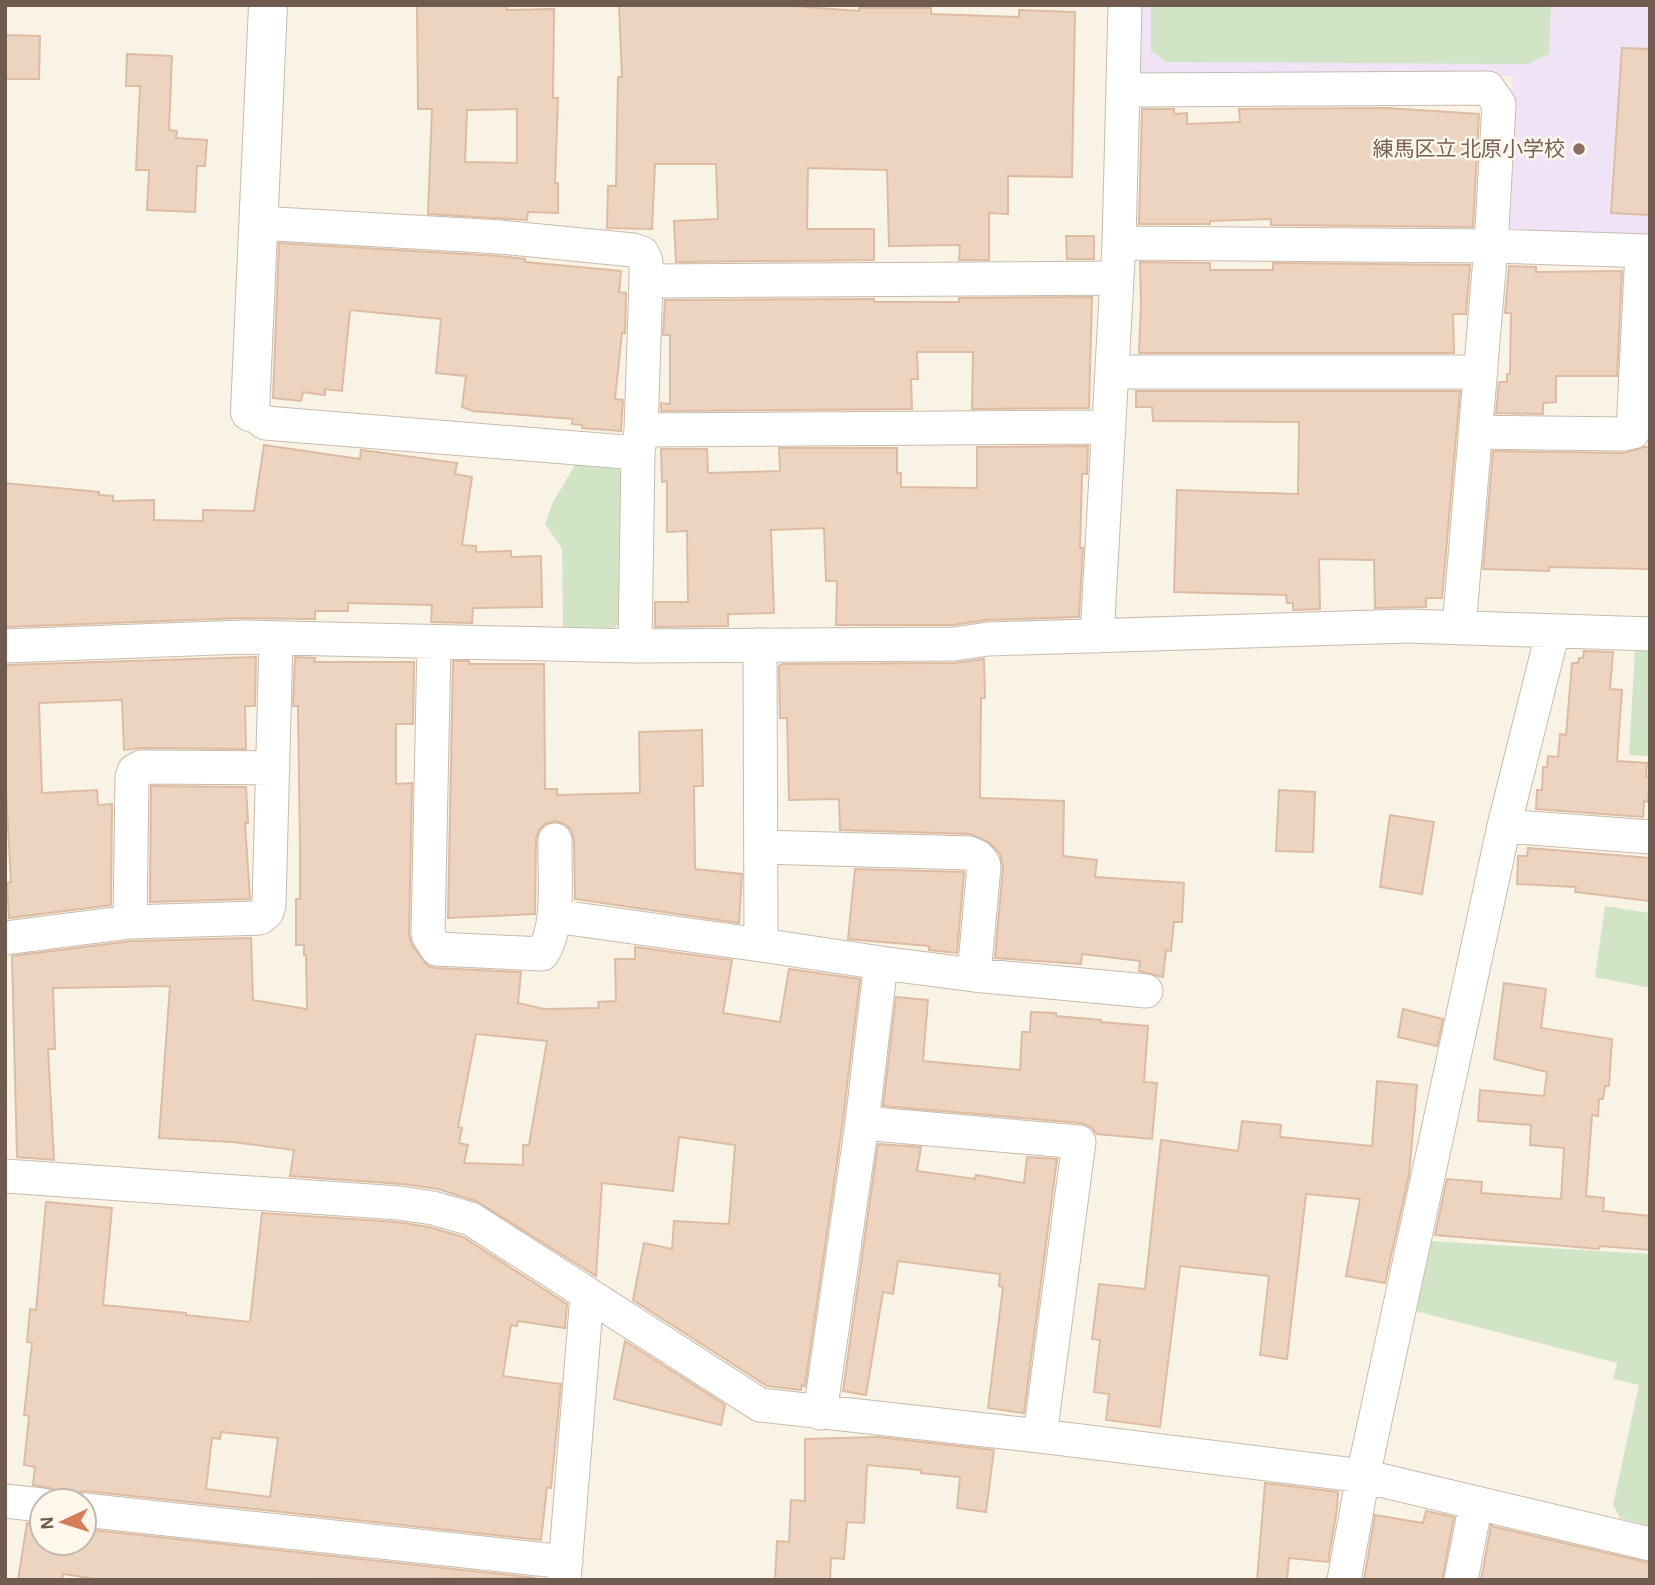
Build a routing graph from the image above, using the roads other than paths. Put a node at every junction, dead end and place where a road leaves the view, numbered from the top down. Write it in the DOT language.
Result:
graph roads {
  1 [pos="268,5"];
  2 [pos="1125,5"];
  3 [pos="1124,90"];
  4 [pos="259,223"];
  5 [pos="1119,243"];
  6 [pos="1491,246"];
  7 [pos="1646,251"];
  8 [pos="1117,278"];
  9 [pos="646,281"];
  10 [pos="1112,372"];
  11 [pos="1480,372"];
  12 [pos="250,411"];
  13 [pos="1109,427"];
  14 [pos="1476,432"];
  15 [pos="639,442"];
  16 [pos="1460,628"];
  17 [pos="1553,631"];
  18 [pos="1650,634"];
  19 [pos="1097,636"];
  20 [pos="276,638"];
  21 [pos="434,642"];
  22 [pos="760,645"];
  23 [pos="5,646"];
  24 [pos="635,646"];
  25 [pos="273,768"];
  26 [pos="1504,826"];
  27 [pos="1650,837"];
  28 [pos="555,841"];
  29 [pos="761,847"];
  30 [pos="554,916"];
  31 [pos="130,922"];
  32 [pos="5,938"];
  33 [pos="761,945"];
  34 [pos="881,963"];
  35 [pos="974,975"];
  36 [pos="1146,991"];
  37 [pos="862,1123"];
  38 [pos="5,1176"];
  39 [pos="587,1295"];
  40 [pos="820,1413"];
  41 [pos="1041,1436"];
  42 [pos="1363,1476"];
  43 [pos="5,1501"];
  44 [pos="28,1503"];
  45 [pos="1476,1503"];
  46 [pos="98,1512"];
  47 [pos="1650,1544"];
  48 [pos="565,1571"];
  49 [pos="1344,1580"];
  50 [pos="1461,1580"];
  1 -- 4 [label="street"];
  2 -- 3 [label="street"];
  3 -- 5 [label="street"];
  3 -- 6 [label="street"];
  4 -- 9 [label="street"];
  4 -- 12 [label="street"];
  5 -- 6 [label="street"];
  5 -- 8 [label="street"];
  6 -- 7 [label="street"];
  6 -- 11 [label="street"];
  7 -- 14 [label="street"];
  8 -- 9 [label="street"];
  8 -- 10 [label="street"];
  9 -- 15 [label="street"];
  10 -- 11 [label="street"];
  10 -- 13 [label="street"];
  11 -- 14 [label="street"];
  12 -- 15 [label="street"];
  13 -- 15 [label="street"];
  13 -- 19 [label="street"];
  14 -- 16 [label="street"];
  15 -- 24 [label="street"];
  16 -- 17 [label="street"];
  16 -- 19 [label="street"];
  17 -- 18 [label="street"];
  17 -- 26 [label="street"];
  19 -- 22 [label="street"];
  20 -- 21 [label="street"];
  20 -- 23 [label="street"];
  20 -- 25 [label="street"];
  21 -- 24 [label="street"];
  21 -- 30 [label="street"];
  22 -- 24 [label="street"];
  22 -- 29 [label="street"];
  25 -- 31 [label="street"];
  25 -- 31 [label="street"];
  26 -- 27 [label="street"];
  26 -- 42 [label="street"];
  28 -- 30 [label="street"];
  29 -- 33 [label="street"];
  29 -- 35 [label="street"];
  30 -- 33 [label="street"];
  31 -- 32 [label="street"];
  33 -- 34 [label="street"];
  34 -- 35 [label="street"];
  34 -- 37 [label="street"];
  35 -- 36 [label="street"];
  37 -- 40 [label="street"];
  37 -- 41 [label="street"];
  38 -- 39 [label="street"];
  39 -- 40 [label="street"];
  39 -- 48 [label="street"];
  40 -- 41 [label="street"];
  41 -- 42 [label="street"];
  42 -- 45 [label="street"];
  42 -- 49 [label="street"];
  43 -- 44 [label="street"];
  45 -- 47 [label="street"];
  45 -- 50 [label="street"];
  46 -- 48 [label="street"];
}
